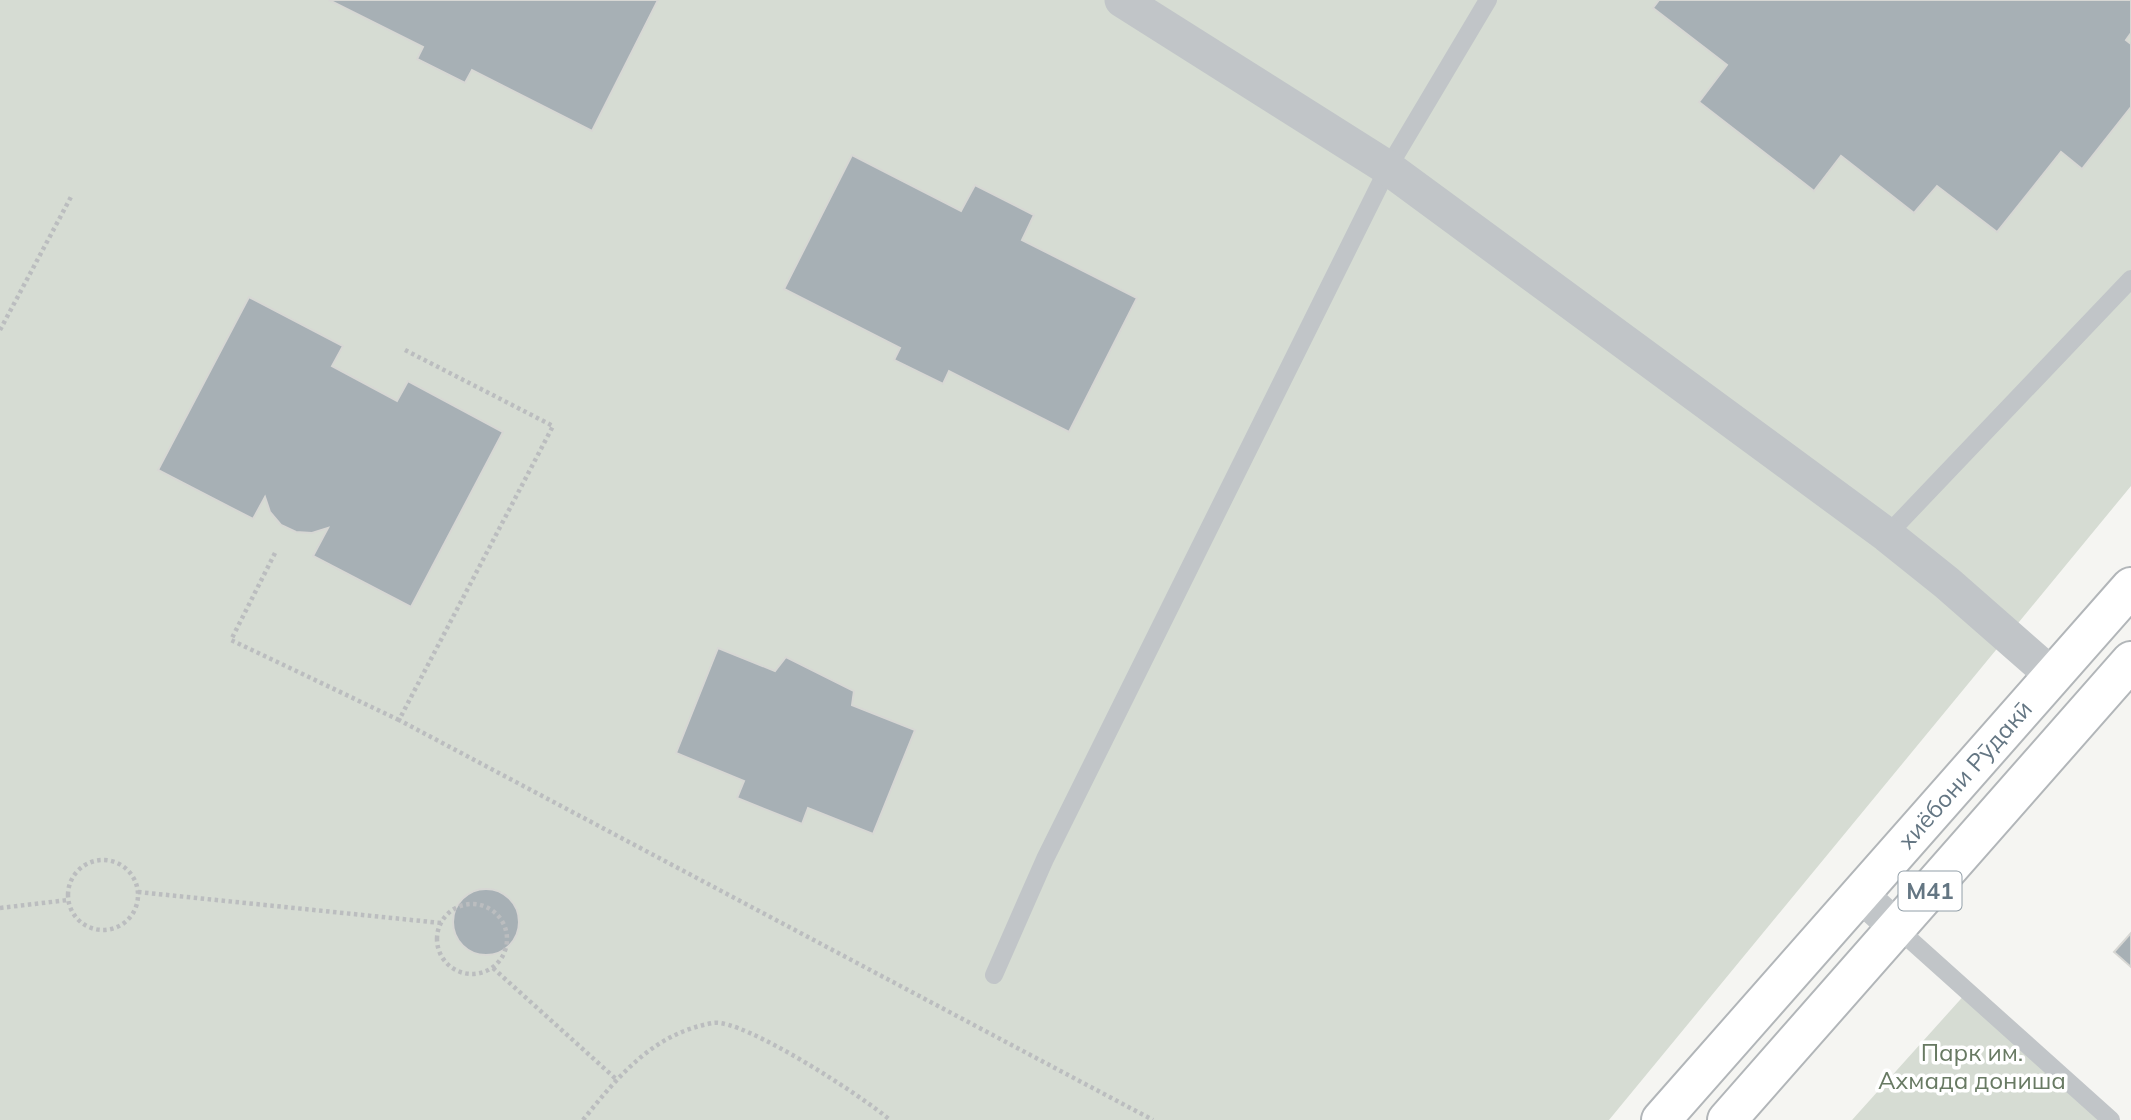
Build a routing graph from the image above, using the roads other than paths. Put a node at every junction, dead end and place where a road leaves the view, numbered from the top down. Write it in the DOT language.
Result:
graph roads {
  1 [pos="1122,0"];
  2 [pos="1488,0"];
  3 [pos="1388,168"];
  4 [pos="2131,279"];
  5 [pos="1887,536"];
  6 [pos="2131,587"];
  7 [pos="2131,661"];
  8 [pos="2053,676"];
  9 [pos="1860,894"];
  10 [pos="1897,928"];
  11 [pos="994,975"];
  12 [pos="1661,1120"];
  13 [pos="1727,1120"];
  14 [pos="2112,1120"];
  1 -- 3 [label="street"];
  2 -- 3 [label="lane"];
  3 -- 5 [label="street"];
  3 -- 11 [label="lane"];
  4 -- 5 [label="lane"];
  5 -- 8 [label="street"];
  6 -- 8 [label="highway, хиёбони Рӯдакӣ"];
  7 -- 10 [label="highway, M41"];
  8 -- 9 [label="highway, хиёбони Рӯдакӣ"];
  9 -- 10 [label="street"];
  9 -- 12 [label="highway, хиёбони Рӯдакӣ"];
  10 -- 13 [label="highway, M41"];
  10 -- 14 [label="lane"];
}
